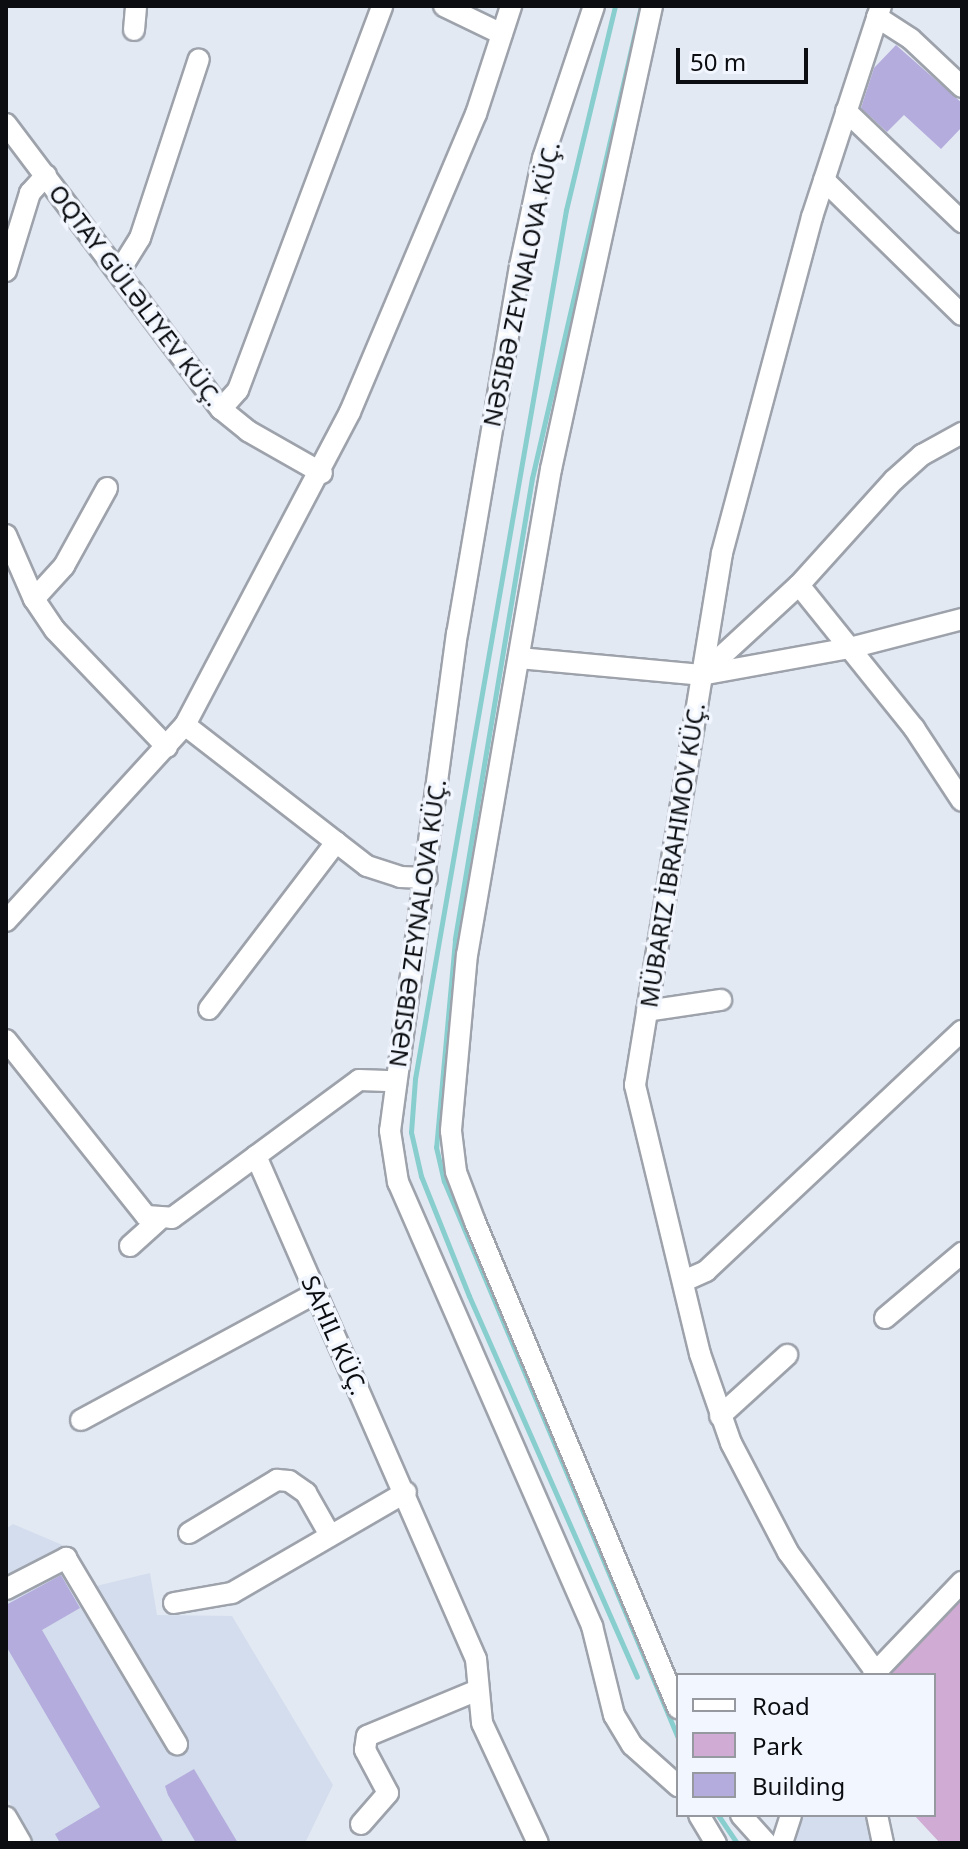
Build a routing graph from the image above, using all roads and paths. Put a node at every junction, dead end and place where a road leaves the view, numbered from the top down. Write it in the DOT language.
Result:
graph roads {
  1 [pos="136,6"];
  2 [pos="382,6"];
  3 [pos="444,6"];
  4 [pos="511,6"];
  5 [pos="594,6"];
  6 [pos="652,6"];
  7 [pos="879,12"];
  8 [pos="134,30"];
  9 [pos="502,34"];
  10 [pos="199,59"];
  11 [pos="962,87"];
  12 [pos="846,111"];
  13 [pos="6,124"];
  14 [pos="46,175"];
  15 [pos="824,180"];
  16 [pos="962,222"];
  17 [pos="120,270"];
  18 [pos="6,271"];
  19 [pos="962,315"];
  20 [pos="221,409"];
  21 [pos="962,433"];
  22 [pos="322,473"];
  23 [pos="107,488"];
  24 [pos="6,535"];
  25 [pos="799,585"];
  26 [pos="34,599"];
  27 [pos="962,619"];
  28 [pos="850,648"];
  29 [pos="519,658"];
  30 [pos="701,675"];
  31 [pos="185,725"];
  32 [pos="167,747"];
  33 [pos="962,801"];
  34 [pos="336,842"];
  35 [pos="427,878"];
  36 [pos="6,921"];
  37 [pos="721,1000"];
  38 [pos="209,1009"];
  39 [pos="647,1011"];
  40 [pos="962,1031"];
  41 [pos="6,1040"];
  42 [pos="22,1061"];
  43 [pos="6,1075"];
  44 [pos="394,1081"];
  45 [pos="256,1156"];
  46 [pos="158,1221"];
  47 [pos="130,1246"];
  48 [pos="962,1253"];
  49 [pos="686,1280"];
  50 [pos="316,1293"];
  51 [pos="885,1318"];
  52 [pos="787,1355"];
  53 [pos="720,1416"];
  54 [pos="81,1420"];
  55 [pos="406,1492"];
  56 [pos="189,1533"];
  57 [pos="330,1535"];
  58 [pos="962,1582"];
  59 [pos="6,1589"];
  60 [pos="174,1603"];
  61 [pos="875,1673"];
  62 [pos="478,1690"];
  63 [pos="676,1703"];
  64 [pos="177,1744"];
  65 [pos="676,1784"];
  66 [pos="6,1817"];
  67 [pos="700,1817"];
  68 [pos="743,1817"];
  69 [pos="790,1817"];
  70 [pos="877,1817"];
  71 [pos="361,1824"];
  72 [pos="21,1843"];
  73 [pos="538,1843"];
  74 [pos="716,1843"];
  75 [pos="766,1843"];
  76 [pos="782,1843"];
  77 [pos="883,1843"];
  1 -- 8 [label="street"];
  2 -- 20 [label="street"];
  3 -- 9 [label="street"];
  4 -- 9 [label="street"];
  5 -- 35 [label="street, NƏSIBƏ ZEYNALOVA KÜÇ."];
  6 -- 29 [label="street"];
  7 -- 11 [label="street"];
  7 -- 12 [label="street, MÜBARIZ İBRAHIMOV KÜÇ."];
  9 -- 22 [label="street"];
  10 -- 17 [label="street"];
  12 -- 15 [label="street, MÜBARIZ İBRAHIMOV KÜÇ."];
  12 -- 16 [label="street"];
  13 -- 14 [label="street, OQTAY GÜLƏLIYEV KÜÇ."];
  14 -- 17 [label="street, OQTAY GÜLƏLIYEV KÜÇ."];
  14 -- 18 [label="street"];
  15 -- 19 [label="street"];
  15 -- 30 [label="street, MÜBARIZ İBRAHIMOV KÜÇ."];
  17 -- 20 [label="street, OQTAY GÜLƏLIYEV KÜÇ."];
  20 -- 22 [label="street, OQTAY GÜLƏLIYEV KÜÇ."];
  21 -- 25 [label="street"];
  22 -- 31 [label="street"];
  23 -- 26 [label="street"];
  24 -- 26 [label="street"];
  25 -- 28 [label="street"];
  25 -- 30 [label="street"];
  26 -- 32 [label="street"];
  27 -- 28 [label="street"];
  28 -- 30 [label="street"];
  28 -- 33 [label="street"];
  29 -- 30 [label="street"];
  29 -- 63 [label="street"];
  30 -- 39 [label="street, MÜBARIZ İBRAHIMOV KÜÇ."];
  31 -- 32 [label="street"];
  31 -- 34 [label="street"];
  32 -- 36 [label="street"];
  34 -- 35 [label="street"];
  34 -- 38 [label="street"];
  35 -- 44 [label="street, NƏSIBƏ ZEYNALOVA KÜÇ."];
  37 -- 39 [label="street"];
  39 -- 49 [label="street, MÜBARIZ İBRAHIMOV KÜÇ."];
  40 -- 49 [label="street"];
  41 -- 42 [label="street"];
  42 -- 43 [label="street"];
  42 -- 46 [label="street"];
  44 -- 45 [label="street"];
  44 -- 65 [label="street, NƏSIBƏ ZEYNALOVA KÜÇ."];
  45 -- 46 [label="street"];
  45 -- 50 [label="street, SAHIL KÜÇ."];
  46 -- 47 [label="street"];
  48 -- 51 [label="street"];
  49 -- 53 [label="street, MÜBARIZ İBRAHIMOV KÜÇ."];
  50 -- 54 [label="street"];
  50 -- 55 [label="street, SAHIL KÜÇ."];
  52 -- 53 [label="street"];
  53 -- 61 [label="street, MÜBARIZ İBRAHIMOV KÜÇ."];
  55 -- 57 [label="street"];
  55 -- 62 [label="street, SAHIL KÜÇ."];
  56 -- 57 [label="street"];
  57 -- 60 [label="street"];
  58 -- 61 [label="street"];
  59 -- 64 [label="street"];
  62 -- 71 [label="street"];
  62 -- 73 [label="street, SAHIL KÜÇ."];
  66 -- 72 [label="street"];
  67 -- 74 [label="street"];
  68 -- 75 [label="street"];
  69 -- 76 [label="street"];
  70 -- 77 [label="street"];
}
